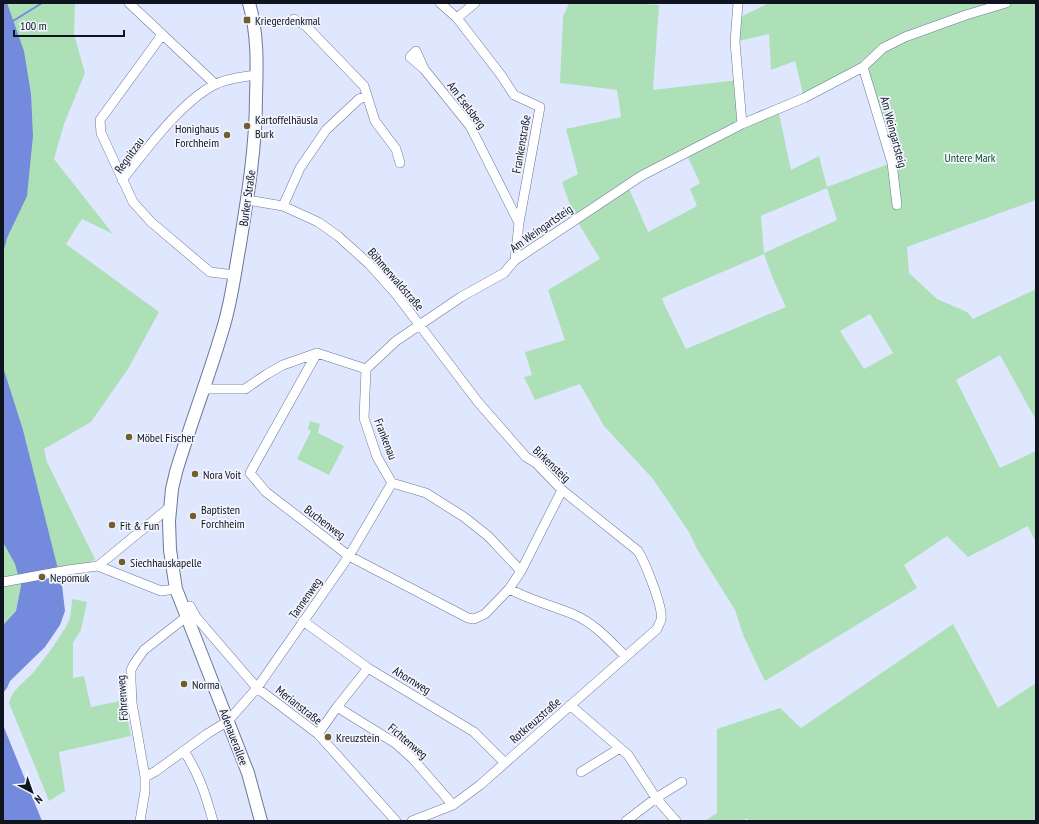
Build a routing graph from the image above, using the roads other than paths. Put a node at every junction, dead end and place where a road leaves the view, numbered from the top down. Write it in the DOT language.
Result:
graph roads {
  1 [pos="129,3"];
  2 [pos="249,3"];
  3 [pos="440,3"];
  4 [pos="475,3"];
  5 [pos="738,3"];
  6 [pos="1006,3"];
  7 [pos="457,18"];
  8 [pos="294,19"];
  9 [pos="162,35"];
  10 [pos="863,67"];
  11 [pos="424,69"];
  12 [pos="256,75"];
  13 [pos="215,84"];
  14 [pos="367,96"];
  15 [pos="742,124"];
  16 [pos="400,163"];
  17 [pos="122,180"];
  18 [pos="247,200"];
  19 [pos="897,205"];
  20 [pos="283,206"];
  21 [pos="519,223"];
  22 [pos="514,260"];
  23 [pos="235,275"];
  24 [pos="418,325"];
  25 [pos="317,353"];
  26 [pos="366,369"];
  27 [pos="203,389"];
  28 [pos="392,482"];
  29 [pos="562,490"];
  30 [pos="170,507"];
  31 [pos="349,556"];
  32 [pos="98,566"];
  33 [pos="521,571"];
  34 [pos="7,581"];
  35 [pos="176,589"];
  36 [pos="509,589"];
  37 [pos="188,611"];
  38 [pos="661,620"];
  39 [pos="303,621"];
  40 [pos="625,656"];
  41 [pos="368,668"];
  42 [pos="257,688"];
  43 [pos="570,705"];
  44 [pos="337,707"];
  45 [pos="228,721"];
  46 [pos="318,734"];
  47 [pos="620,748"];
  48 [pos="184,751"];
  49 [pos="505,763"];
  50 [pos="581,772"];
  51 [pos="145,777"];
  52 [pos="682,782"];
  53 [pos="656,798"];
  54 [pos="454,805"];
  55 [pos="140,821"];
  56 [pos="213,821"];
  57 [pos="261,821"];
  58 [pos="396,821"];
  59 [pos="412,821"];
  60 [pos="626,821"];
  61 [pos="676,821"];
  1 -- 9 [label="street"];
  2 -- 12 [label="main road, Burker Straße"];
  3 -- 7 [label="street, Frankenstraße"];
  4 -- 7 [label="street"];
  5 -- 15 [label="street"];
  6 -- 10 [label="street, Am Weingartsteig"];
  7 -- 21 [label="street, Frankenstraße"];
  8 -- 14 [label="street"];
  9 -- 13 [label="street"];
  9 -- 17 [label="street"];
  10 -- 15 [label="street, Am Weingartsteig"];
  10 -- 19 [label="street, Am Weingartsteig"];
  11 -- 21 [label="street, Am Eselsberg"];
  12 -- 13 [label="street, Regnitzau"];
  12 -- 18 [label="main road, Burker Straße"];
  13 -- 17 [label="street, Regnitzau"];
  14 -- 16 [label="street"];
  14 -- 20 [label="street"];
  15 -- 22 [label="street, Am Weingartsteig"];
  17 -- 23 [label="street, Regnitzau"];
  18 -- 20 [label="street, Böhmerwaldstraße"];
  18 -- 23 [label="main road, Burker Straße"];
  20 -- 24 [label="street, Böhmerwaldstraße"];
  21 -- 22 [label="street, Frankenstraße"];
  22 -- 24 [label="street, Am Weingartsteig"];
  23 -- 27 [label="main road, Burker Straße"];
  24 -- 26 [label="street, Am Weingartsteig"];
  24 -- 29 [label="street, Birkensteig"];
  25 -- 26 [label="street"];
  25 -- 27 [label="street"];
  25 -- 31 [label="street, Buchenweg"];
  26 -- 28 [label="street, Frankenau"];
  27 -- 30 [label="main road, Burker Straße"];
  28 -- 31 [label="street, Tannenweg"];
  28 -- 33 [label="street"];
  29 -- 33 [label="street"];
  29 -- 38 [label="street, Birkensteig"];
  30 -- 32 [label="street"];
  30 -- 35 [label="main road, Adenauerallee"];
  31 -- 36 [label="street, Buchenweg"];
  31 -- 39 [label="street, Tannenweg"];
  32 -- 34 [label="street"];
  32 -- 35 [label="street"];
  33 -- 36 [label="street"];
  35 -- 37 [label="main road, Adenauerallee"];
  36 -- 40 [label="street"];
  37 -- 42 [label="street, Merianstraße"];
  37 -- 45 [label="main road, Adenauerallee"];
  37 -- 51 [label="street, Föhrenweg"];
  38 -- 40 [label="street, Rotkreuzstraße"];
  39 -- 41 [label="street, Ahornweg"];
  39 -- 42 [label="street, Tannenweg"];
  40 -- 43 [label="street, Rotkreuzstraße"];
  41 -- 44 [label="street"];
  41 -- 49 [label="street, Ahornweg"];
  42 -- 45 [label="street, Tannenweg"];
  42 -- 46 [label="street, Merianstraße"];
  43 -- 47 [label="street"];
  43 -- 49 [label="street, Rotkreuzstraße"];
  44 -- 46 [label="street"];
  44 -- 54 [label="street, Fichtenweg"];
  45 -- 48 [label="street"];
  45 -- 57 [label="main road, Adenauerallee"];
  46 -- 58 [label="street, Merianstraße"];
  47 -- 50 [label="street"];
  47 -- 53 [label="street"];
  48 -- 51 [label="street"];
  48 -- 56 [label="street"];
  49 -- 54 [label="street, Rotkreuzstraße"];
  51 -- 55 [label="street, Föhrenweg"];
  52 -- 53 [label="street"];
  53 -- 60 [label="street"];
  53 -- 61 [label="street"];
  54 -- 59 [label="street, Rotkreuzstraße"];
}
